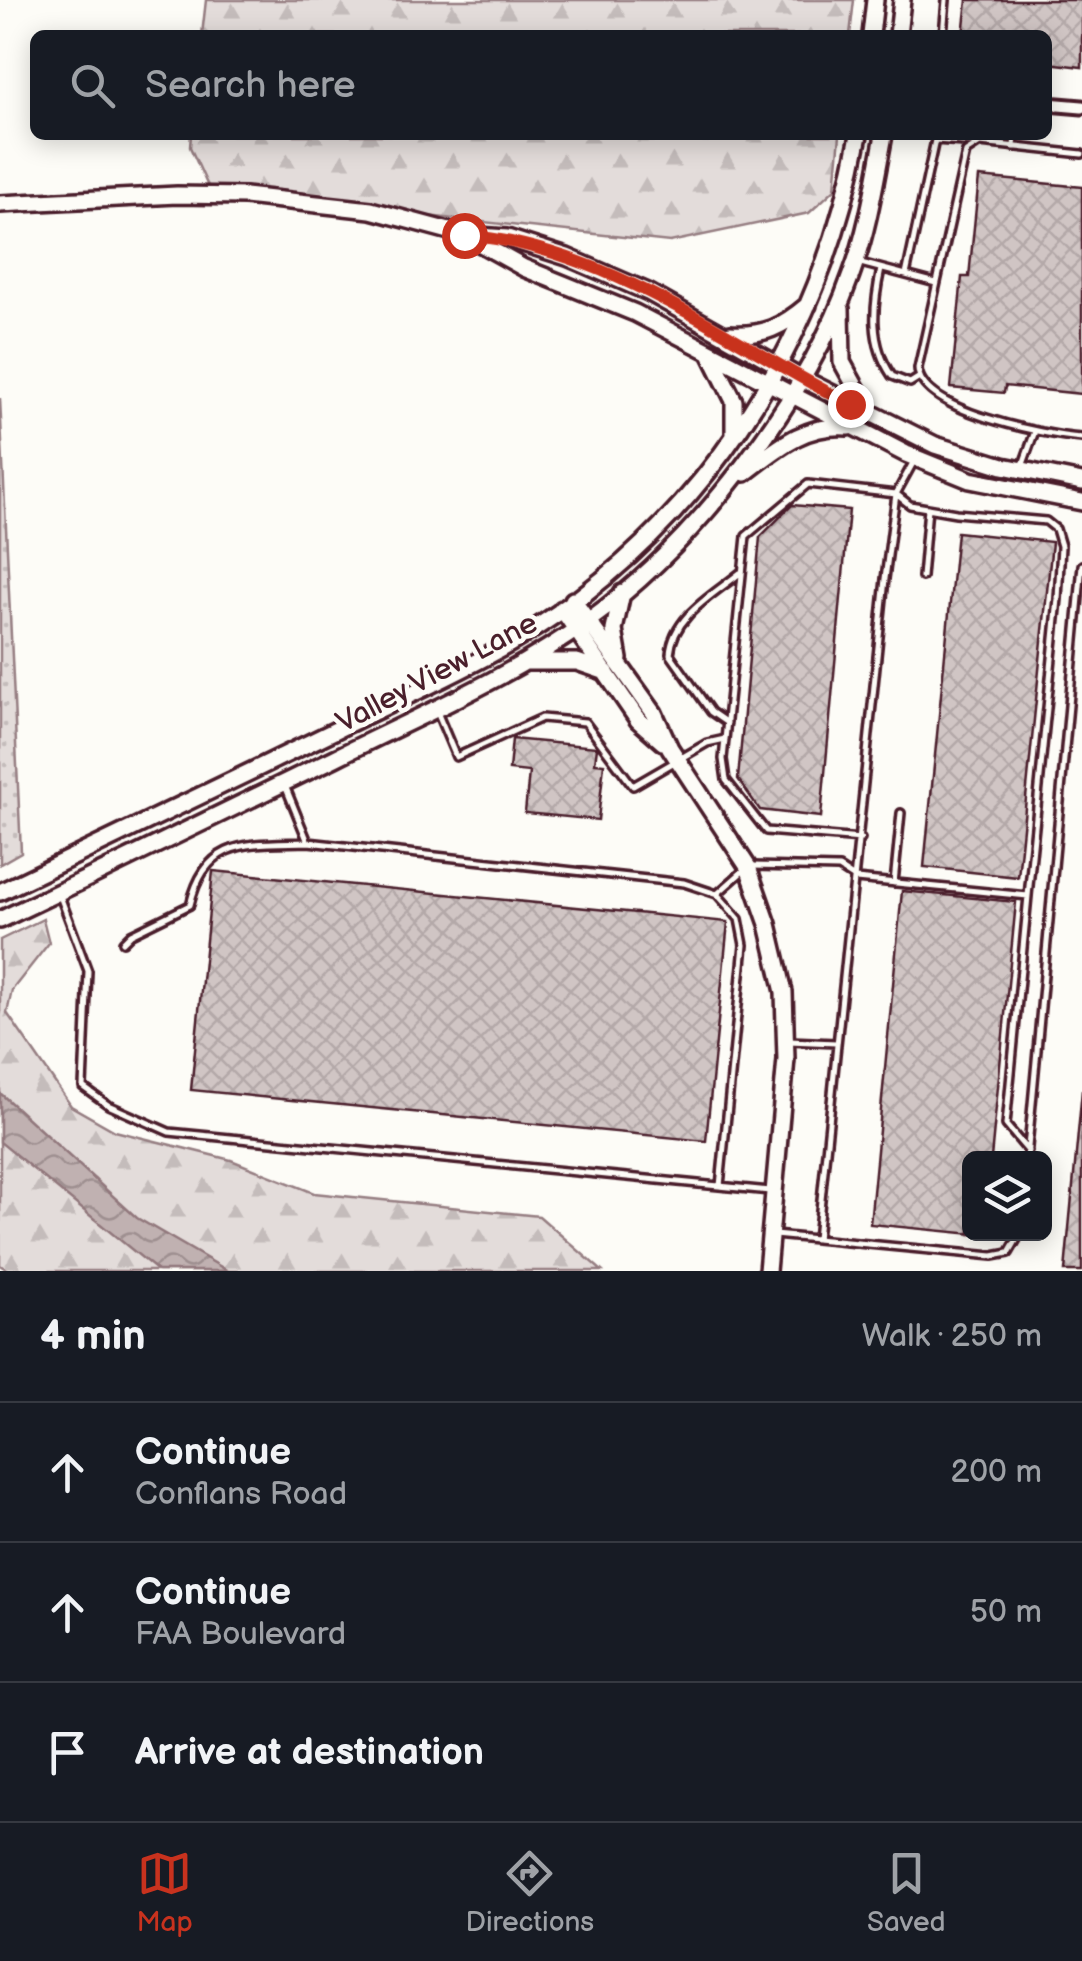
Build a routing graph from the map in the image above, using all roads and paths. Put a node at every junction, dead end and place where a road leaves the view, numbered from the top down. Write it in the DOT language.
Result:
graph roads {
  1 [pos="875,0"];
  2 [pos="902,0"];
  3 [pos="946,0"];
  4 [pos="872,30"];
  5 [pos="899,30"];
  6 [pos="943,30"];
  7 [pos="1052,104"];
  8 [pos="1082,106"];
  9 [pos="857,140"];
  10 [pos="883,140"];
  11 [pos="1015,140"];
  12 [pos="980,143"];
  13 [pos="1014,147"];
  14 [pos="1082,154"];
  15 [pos="0,204"];
  16 [pos="464,235"];
  17 [pos="856,262"];
  18 [pos="881,268"];
  19 [pos="906,275"];
  20 [pos="936,283"];
  21 [pos="811,302"];
  22 [pos="841,302"];
  23 [pos="726,333"];
  24 [pos="709,352"];
  25 [pos="780,365"];
  26 [pos="799,378"];
  27 [pos="918,378"];
  28 [pos="769,384"];
  29 [pos="789,394"];
  30 [pos="870,413"];
  31 [pos="852,428"];
  32 [pos="1034,434"];
  33 [pos="734,438"];
  34 [pos="1082,438"];
  35 [pos="915,458"];
  36 [pos="1021,470"];
  37 [pos="1082,482"];
  38 [pos="726,487"];
  39 [pos="896,494"];
  40 [pos="1082,502"];
  41 [pos="928,508"];
  42 [pos="1082,565"];
  43 [pos="742,571"];
  44 [pos="922,577"];
  45 [pos="1081,581"];
  46 [pos="622,593"];
  47 [pos="567,605"];
  48 [pos="582,625"];
  49 [pos="524,662"];
  50 [pos="613,670"];
  51 [pos="435,708"];
  52 [pos="727,722"];
  53 [pos="725,739"];
  54 [pos="674,754"];
  55 [pos="271,762"];
  56 [pos="284,783"];
  57 [pos="900,813"];
  58 [pos="861,840"];
  59 [pos="308,842"];
  60 [pos="748,867"];
  61 [pos="856,879"];
  62 [pos="894,883"];
  63 [pos="0,892"];
  64 [pos="59,894"];
  65 [pos="718,894"];
  66 [pos="1028,896"];
  67 [pos="0,920"];
  68 [pos="124,942"];
  69 [pos="786,1040"];
  70 [pos="836,1043"];
  71 [pos="1024,1151"];
  72 [pos="1027,1151"];
  73 [pos="720,1186"];
  74 [pos="774,1192"];
  75 [pos="771,1234"];
  76 [pos="816,1239"];
  77 [pos="1016,1241"];
  78 [pos="767,1271"];
  1 -- 4 [label="main road"];
  2 -- 5 [label="main road"];
  3 -- 6 [label="lane"];
  7 -- 8 [label="street"];
  9 -- 21 [label="main road, Valley View Lane"];
  10 -- 17 [label="main road, Valley View Lane"];
  11 -- 13 [label="lane"];
  12 -- 13 [label="lane"];
  12 -- 19 [label="lane"];
  12 -- 20 [label="lane"];
  13 -- 14 [label="lane"];
  15 -- 16 [label="main road"];
  16 -- 23 [label="main road"];
  16 -- 24 [label="main road"];
  17 -- 18 [label="lane"];
  17 -- 22 [label="main road, Valley View Lane"];
  18 -- 19 [label="lane"];
  18 -- 27 [label="lane"];
  19 -- 20 [label="lane"];
  20 -- 27 [label="lane"];
  21 -- 23 [label="main road"];
  21 -- 25 [label="main road, Valley View Lane"];
  22 -- 26 [label="main road, Valley View Lane"];
  22 -- 30 [label="main road"];
  23 -- 25 [label="main road"];
  24 -- 28 [label="main road"];
  24 -- 33 [label="main road"];
  25 -- 26 [label="main road"];
  25 -- 28 [label="main road, Valley View Lane"];
  26 -- 29 [label="main road, Valley View Lane"];
  26 -- 30 [label="main road"];
  27 -- 32 [label="lane"];
  28 -- 29 [label="main road"];
  28 -- 33 [label="main road, Valley View Lane"];
  29 -- 31 [label="main road"];
  29 -- 38 [label="main road, Valley View Lane"];
  30 -- 36 [label="main road"];
  31 -- 35 [label="main road"];
  31 -- 38 [label="main road"];
  32 -- 34 [label="lane"];
  32 -- 36 [label="lane"];
  33 -- 47 [label="main road, Valley View Lane"];
  35 -- 39 [label="lane"];
  35 -- 40 [label="main road"];
  36 -- 37 [label="main road"];
  38 -- 46 [label="main road, Valley View Lane"];
  39 -- 41 [label="lane"];
  39 -- 43 [label="lane"];
  39 -- 58 [label="lane"];
  41 -- 44 [label="lane"];
  41 -- 66 [label="lane"];
  42 -- 45 [label="lane"];
  43 -- 52 [label="lane"];
  43 -- 52 [label="lane"];
  45 -- 72 [label="lane"];
  46 -- 48 [label="main road, Valley View Lane"];
  46 -- 50 [label="main road"];
  47 -- 48 [label="main road"];
  47 -- 55 [label="main road, Valley View Lane"];
  48 -- 49 [label="main road, Valley View Lane"];
  48 -- 50 [label="main road"];
  49 -- 50 [label="main road"];
  49 -- 51 [label="main road, Valley View Lane"];
  50 -- 54 [label="main road"];
  51 -- 54 [label="lane"];
  51 -- 56 [label="main road, Valley View Lane"];
  52 -- 53 [label="lane"];
  53 -- 54 [label="lane"];
  53 -- 58 [label="lane"];
  54 -- 60 [label="main road"];
  55 -- 56 [label="main road"];
  55 -- 63 [label="main road, Valley View Lane"];
  56 -- 59 [label="lane"];
  56 -- 64 [label="main road, Valley View Lane"];
  57 -- 62 [label="lane"];
  58 -- 61 [label="lane"];
  59 -- 65 [label="lane"];
  59 -- 68 [label="lane"];
  60 -- 61 [label="lane"];
  60 -- 65 [label="lane"];
  60 -- 69 [label="main road"];
  61 -- 62 [label="lane"];
  61 -- 70 [label="lane"];
  62 -- 66 [label="lane"];
  64 -- 67 [label="main road, Valley View Lane"];
  64 -- 73 [label="lane"];
  65 -- 73 [label="lane"];
  66 -- 71 [label="lane"];
  69 -- 70 [label="lane"];
  69 -- 74 [label="main road"];
  70 -- 76 [label="lane"];
  73 -- 74 [label="lane"];
  74 -- 75 [label="main road"];
  75 -- 76 [label="lane"];
  75 -- 78 [label="main road"];
  76 -- 77 [label="lane"];
}
